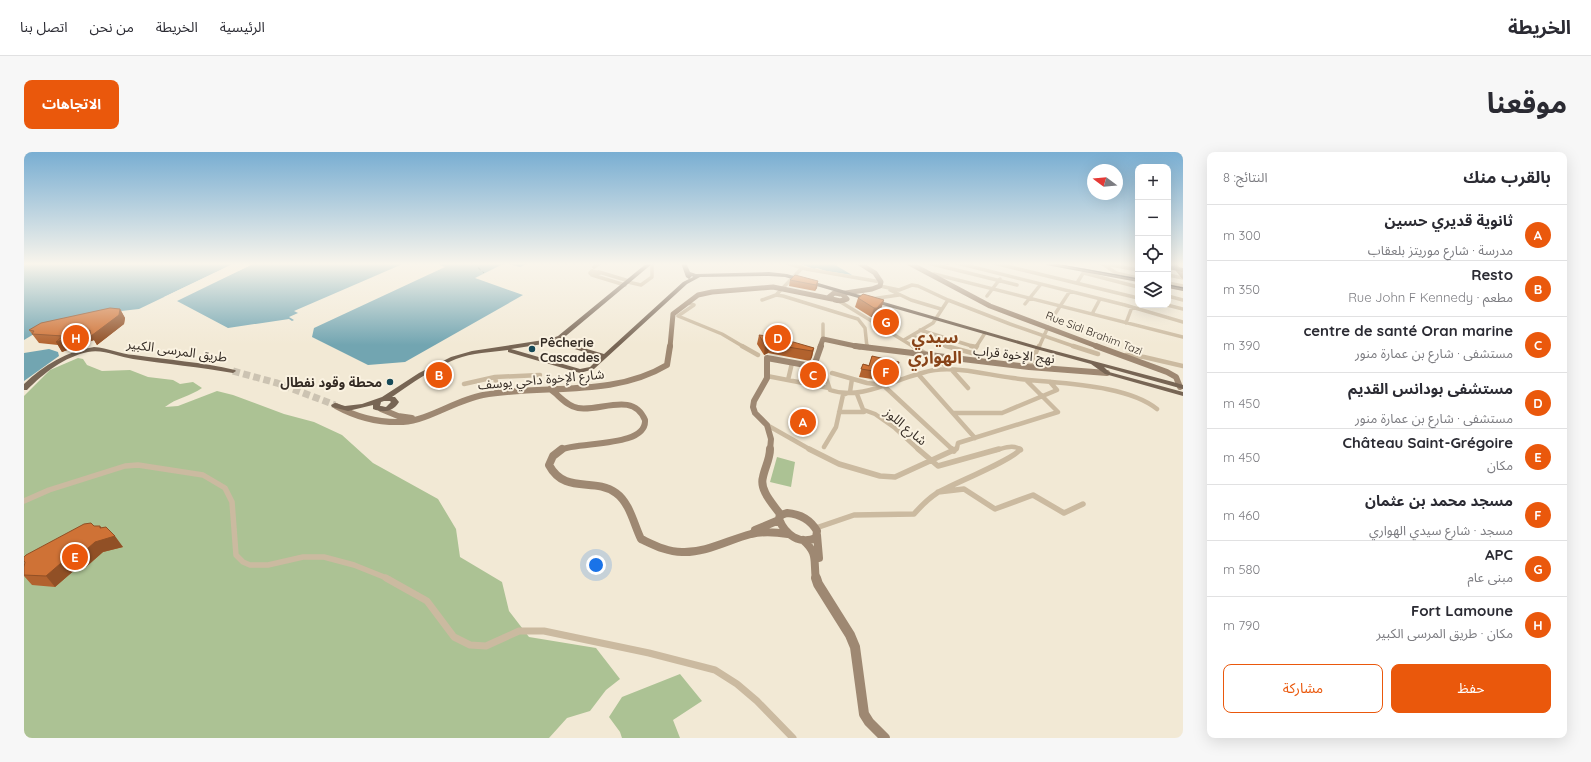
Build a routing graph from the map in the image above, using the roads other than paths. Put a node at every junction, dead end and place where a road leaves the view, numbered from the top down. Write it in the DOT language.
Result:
graph roads {
  1 [pos="619,290"];
  2 [pos="677,290"];
  3 [pos="733,290"];
  4 [pos="781,290"];
  5 [pos="794,290"];
  6 [pos="830,290"];
  7 [pos="866,290"];
  8 [pos="892,290"];
  9 [pos="927,290"];
  10 [pos="961,290"];
  11 [pos="991,290"];
  12 [pos="998,290"];
  13 [pos="1013,290"];
  14 [pos="1036,290"];
  15 [pos="1078,290"];
  16 [pos="1107,290"];
  17 [pos="1070,291"];
  18 [pos="1011,293"];
  19 [pos="1077,293"];
  20 [pos="776,295"];
  21 [pos="844,295"];
  22 [pos="900,295"];
  23 [pos="987,296"];
  24 [pos="830,297"];
  25 [pos="1135,297"];
  26 [pos="1171,297"];
  27 [pos="1030,298"];
  28 [pos="867,299"];
  29 [pos="1100,299"];
  30 [pos="762,300"];
  31 [pos="948,300"];
  32 [pos="1183,300"];
  33 [pos="840,301"];
  34 [pos="688,303"];
  35 [pos="1025,304"];
  36 [pos="1060,306"];
  37 [pos="1171,306"];
  38 [pos="1132,307"];
  39 [pos="941,309"];
  40 [pos="1183,309"];
  41 [pos="1092,314"];
  42 [pos="1053,317"];
  43 [pos="936,319"];
  44 [pos="1183,322"];
  45 [pos="1126,323"];
  46 [pos="823,324"];
  47 [pos="1048,327"];
  48 [pos="920,330"];
  49 [pos="985,333"];
  50 [pos="1044,335"];
  51 [pos="912,336"];
  52 [pos="560,337"];
  53 [pos="1183,337"];
  54 [pos="823,339"];
  55 [pos="904,340"];
  56 [pos="525,346"];
  57 [pos="976,347"];
  58 [pos="867,348"];
  59 [pos="1038,348"];
  60 [pos="489,350"];
  61 [pos="526,354"];
  62 [pos="972,354"];
  63 [pos="1098,354"];
  64 [pos="758,355"];
  65 [pos="929,355"];
  66 [pos="1123,355"];
  67 [pos="604,356"];
  68 [pos="968,360"];
  69 [pos="792,363"];
  70 [pos="1094,363"];
  71 [pos="811,366"];
  72 [pos="1183,366"];
  73 [pos="1029,367"];
  74 [pos="951,369"];
  75 [pos="233,371"];
  76 [pos="1107,373"];
  77 [pos="832,374"];
  78 [pos="918,374"];
  79 [pos="540,375"];
  80 [pos="767,376"];
  81 [pos="495,377"];
  82 [pos="852,379"];
  83 [pos="788,380"];
  84 [pos="1026,380"];
  85 [pos="1050,382"];
  86 [pos="406,384"];
  87 [pos="464,384"];
  88 [pos="883,385"];
  89 [pos="24,388"];
  90 [pos="567,388"];
  91 [pos="968,388"];
  92 [pos="550,389"];
  93 [pos="830,389"];
  94 [pos="1182,389"];
  95 [pos="498,393"];
  96 [pos="845,394"];
  97 [pos="857,394"];
  98 [pos="1042,395"];
  99 [pos="385,398"];
  100 [pos="394,402"];
  101 [pos="335,405"];
  102 [pos="571,406"];
  103 [pos="379,407"];
  104 [pos="1156,409"];
  105 [pos="864,410"];
  106 [pos="839,412"];
  107 [pos="953,413"];
  108 [pos="430,414"];
  109 [pos="767,425"];
  110 [pos="975,438"];
  111 [pos="824,447"];
  112 [pos="954,451"];
  113 [pos="932,462"];
  114 [pos="935,492"];
  115 [pos="766,495"];
  116 [pos="24,501"];
  117 [pos="1083,504"];
  118 [pos="791,513"];
  119 [pos="779,520"];
  120 [pos="816,532"];
  121 [pos="788,534"];
  122 [pos="738,538"];
  123 [pos="803,540"];
  124 [pos="826,597"];
  125 [pos="792,738"];
  126 [pos="885,738"];
  1 -- 52 [label="main road"];
  2 -- 67 [label="main road"];
  3 -- 34 [label="street, شارع الإخوة داحي يوسف"];
  4 -- 20 [label="street"];
  5 -- 24 [label="street, شارع الإخوة داحي يوسف"];
  6 -- 21 [label="main road"];
  7 -- 21 [label="street"];
  8 -- 22 [label="street"];
  9 -- 31 [label="street"];
  10 -- 47 [label="street, Rue Sidi Brahim Tazi"];
  11 -- 23 [label="street"];
  12 -- 18 [label="street"];
  13 -- 18 [label="street"];
  14 -- 27 [label="street"];
  15 -- 19 [label="street"];
  16 -- 25 [label="street"];
  17 -- 19 [label="street"];
  17 -- 36 [label="street"];
  18 -- 27 [label="street"];
  19 -- 29 [label="street"];
  20 -- 30 [label="street"];
  20 -- 58 [label="street"];
  21 -- 24 [label="street"];
  21 -- 28 [label="main road"];
  21 -- 33 [label="street"];
  22 -- 28 [label="street"];
  22 -- 39 [label="street"];
  24 -- 33 [label="street, شارع الإخوة داحي يوسف"];
  26 -- 32 [label="street"];
  27 -- 35 [label="street"];
  27 -- 36 [label="street"];
  28 -- 43 [label="main road"];
  29 -- 38 [label="street"];
  29 -- 41 [label="street"];
  31 -- 39 [label="street"];
  31 -- 50 [label="street"];
  33 -- 55 [label="street"];
  34 -- 64 [label="street"];
  34 -- 90 [label="street, شارع الإخوة داحي يوسف"];
  36 -- 41 [label="street"];
  36 -- 42 [label="street"];
  37 -- 40 [label="street"];
  38 -- 44 [label="street"];
  38 -- 45 [label="street"];
  39 -- 43 [label="street"];
  41 -- 45 [label="street"];
  43 -- 48 [label="street"];
  43 -- 49 [label="main road"];
  45 -- 53 [label="street"];
  46 -- 54 [label="street"];
  47 -- 50 [label="street"];
  47 -- 66 [label="street, Rue Sidi Brahim Tazi"];
  48 -- 51 [label="street"];
  48 -- 57 [label="street"];
  49 -- 57 [label="street"];
  49 -- 59 [label="main road"];
  50 -- 59 [label="street"];
  50 -- 63 [label="street"];
  51 -- 55 [label="street"];
  51 -- 62 [label="street"];
  52 -- 56 [label="main road"];
  52 -- 67 [label="main road"];
  54 -- 58 [label="street, نهج الإخوة قراب"];
  54 -- 71 [label="street"];
  55 -- 65 [label="street"];
  56 -- 60 [label="main road"];
  56 -- 61 [label="main road"];
  57 -- 62 [label="street"];
  58 -- 65 [label="street, نهج الإخوة قراب"];
  59 -- 70 [label="main road"];
  59 -- 73 [label="street"];
  60 -- 61 [label="main road"];
  60 -- 86 [label="main road"];
  61 -- 67 [label="main road"];
  62 -- 68 [label="street"];
  65 -- 68 [label="street, نهج الإخوة قراب"];
  65 -- 74 [label="street"];
  66 -- 72 [label="street"];
  66 -- 94 [label="street, Rue Sidi Brahim Tazi"];
  68 -- 73 [label="street, نهج الإخوة قراب"];
  69 -- 71 [label="street"];
  69 -- 80 [label="street"];
  69 -- 83 [label="street"];
  70 -- 76 [label="main road"];
  70 -- 94 [label="main road"];
  71 -- 93 [label="street"];
  73 -- 76 [label="street, نهج الإخوة قراب"];
  74 -- 78 [label="street"];
  74 -- 84 [label="street"];
  74 -- 91 [label="street"];
  75 -- 89 [label="main road, طريق المرسى الكبير"];
  76 -- 94 [label="main road"];
  77 -- 82 [label="street"];
  78 -- 88 [label="street"];
  78 -- 107 [label="street"];
  79 -- 81 [label="street"];
  80 -- 83 [label="street"];
  80 -- 109 [label="street"];
  81 -- 87 [label="street"];
  81 -- 95 [label="street"];
  82 -- 88 [label="street"];
  82 -- 96 [label="street"];
  83 -- 93 [label="street"];
  84 -- 85 [label="street"];
  84 -- 98 [label="street"];
  85 -- 98 [label="street"];
  85 -- 104 [label="street"];
  86 -- 99 [label="main road"];
  86 -- 100 [label="main road"];
  88 -- 97 [label="street"];
  88 -- 112 [label="street"];
  90 -- 92 [label="street, شارع الإخوة داحي يوسف"];
  90 -- 102 [label="street"];
  92 -- 95 [label="street, شارع الإخوة داحي يوسف"];
  92 -- 102 [label="street"];
  93 -- 96 [label="street"];
  95 -- 108 [label="street, شارع الإخوة داحي يوسف"];
  96 -- 97 [label="street"];
  96 -- 106 [label="street"];
  97 -- 105 [label="street, شارع اللوز"];
  98 -- 107 [label="street"];
  98 -- 110 [label="street"];
  99 -- 100 [label="main road"];
  99 -- 103 [label="main road"];
  100 -- 103 [label="main road"];
  100 -- 108 [label="street, شارع الإخوة داحي يوسف"];
  101 -- 103 [label="main road"];
  101 -- 108 [label="street, شارع الإخوة داحي يوسف"];
  102 -- 122 [label="street"];
  103 -- 108 [label="street, شارع الإخوة داحي يوسف"];
  105 -- 106 [label="street, شارع اللوز"];
  105 -- 113 [label="street, شارع اللوز"];
  106 -- 111 [label="street"];
  107 -- 110 [label="street"];
  109 -- 113 [label="street"];
  109 -- 115 [label="street"];
  110 -- 112 [label="street"];
  112 -- 113 [label="street"];
  113 -- 114 [label="street"];
  114 -- 117 [label="street"];
  114 -- 120 [label="street"];
  115 -- 118 [label="street"];
  115 -- 119 [label="street"];
  116 -- 125 [label="street"];
  118 -- 119 [label="street"];
  118 -- 120 [label="street"];
  119 -- 121 [label="street"];
  119 -- 122 [label="street"];
  120 -- 123 [label="street"];
  120 -- 124 [label="street"];
  121 -- 122 [label="street"];
  121 -- 123 [label="street"];
  123 -- 124 [label="street"];
  124 -- 126 [label="street"];
}
